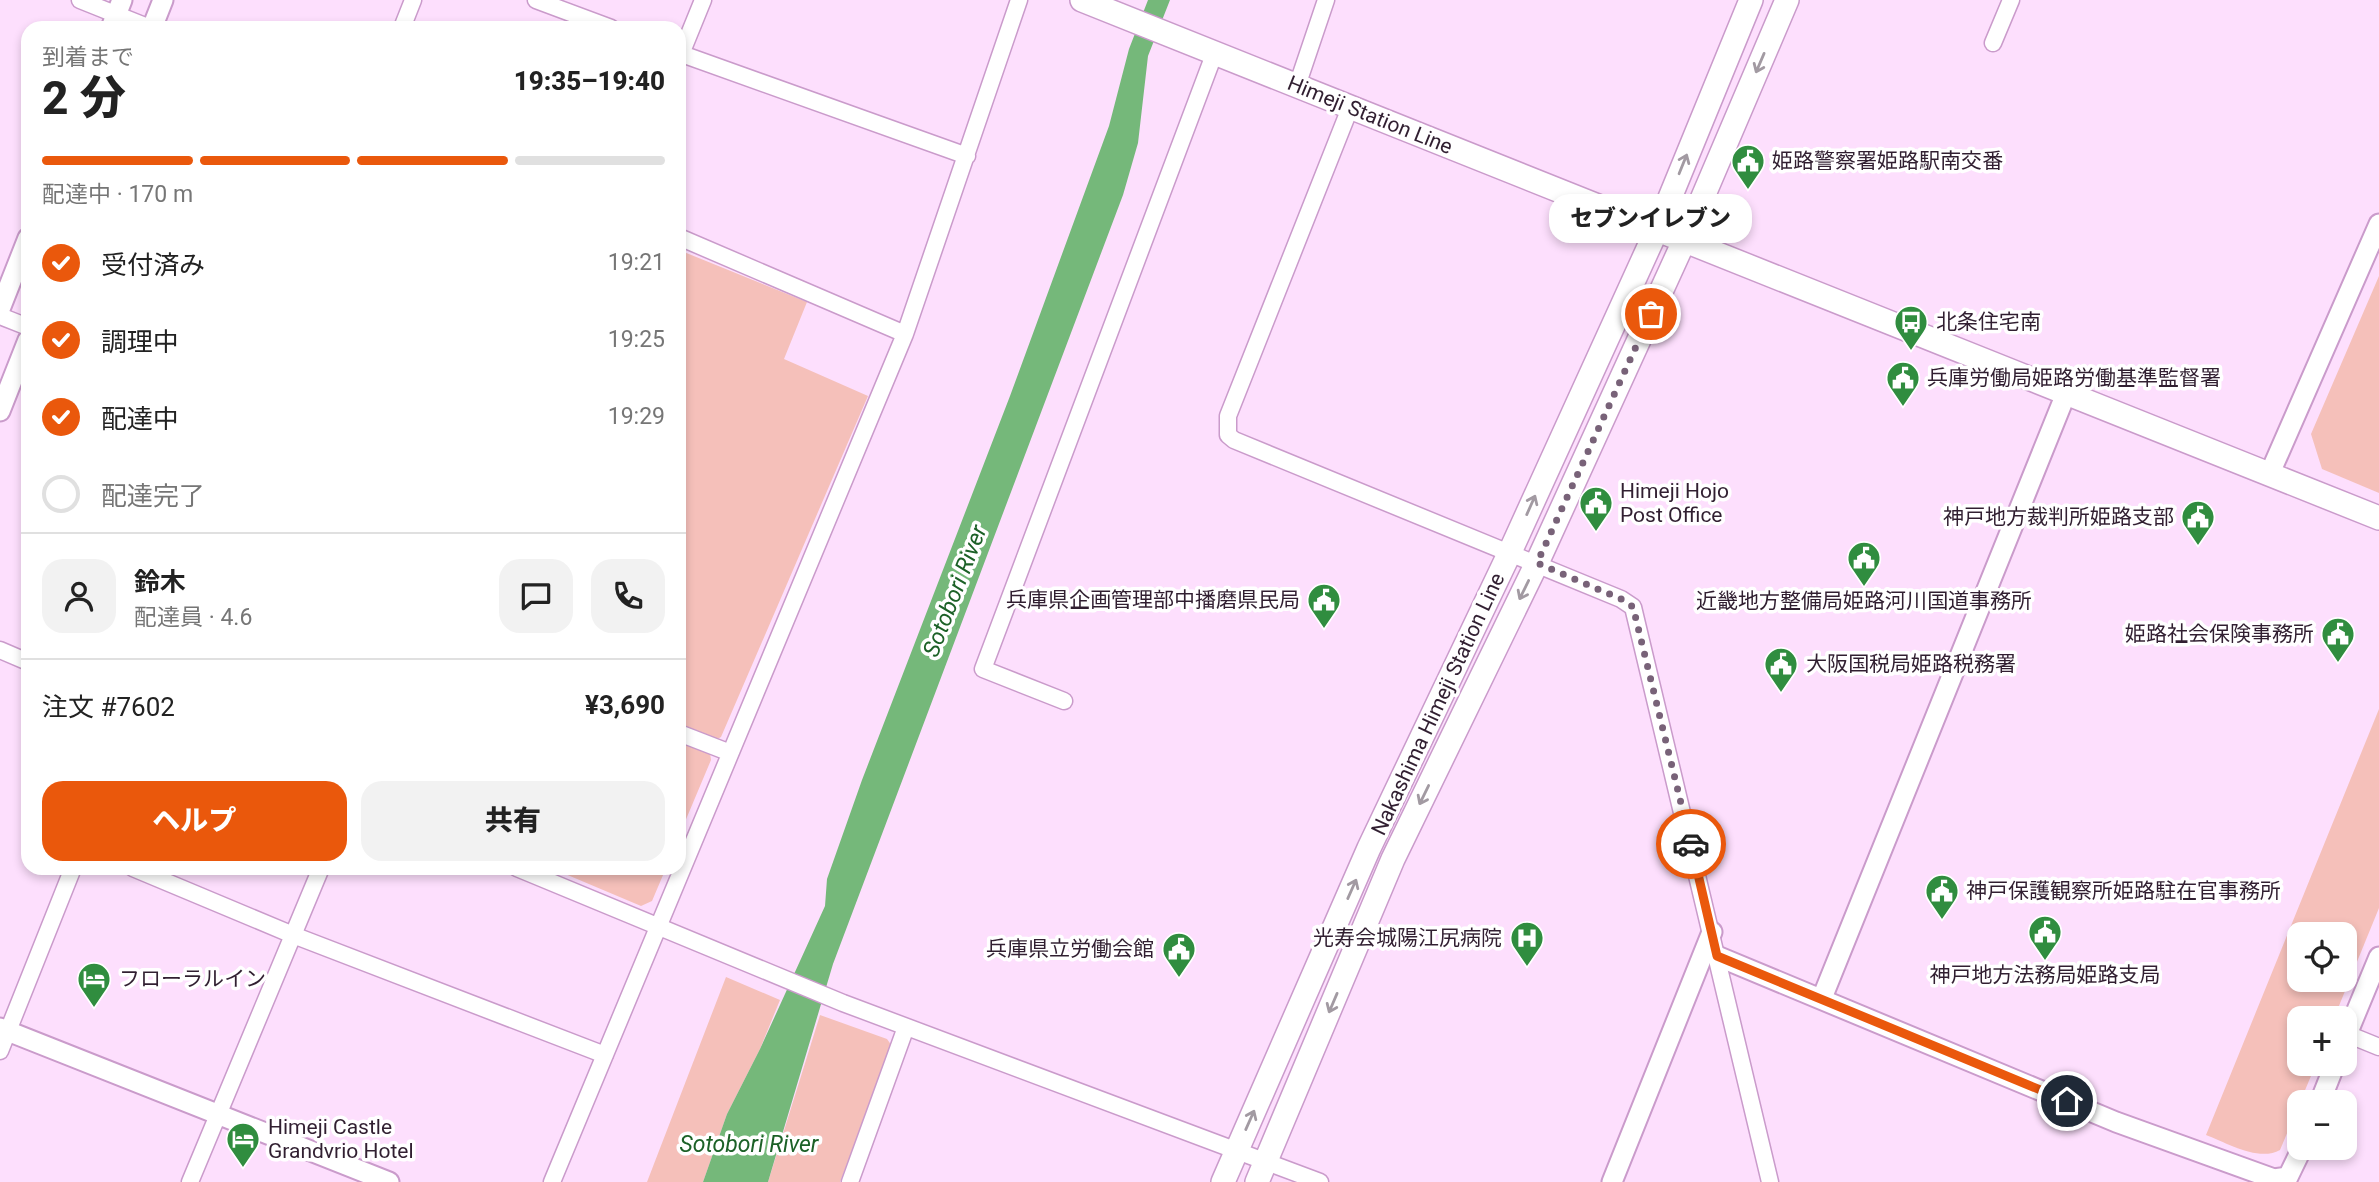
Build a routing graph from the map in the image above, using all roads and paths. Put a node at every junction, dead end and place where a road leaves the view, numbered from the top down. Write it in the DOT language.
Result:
graph roads {
  1 [pos="80,0"];
  2 [pos="163,0"];
  3 [pos="413,0"];
  4 [pos="536,0"];
  5 [pos="703,0"];
  6 [pos="1019,0"];
  7 [pos="1326,0"];
  8 [pos="1787,0"];
  9 [pos="2011,0"];
  10 [pos="1094,2"];
  11 [pos="1746,2"];
  12 [pos="116,14"];
  13 [pos="134,21"];
  14 [pos="154,21"];
  15 [pos="405,21"];
  16 [pos="592,21"];
  17 [pos="686,41"];
  18 [pos="1993,43"];
  19 [pos="1215,52"];
  20 [pos="686,57"];
  21 [pos="1297,86"];
  22 [pos="1350,108"];
  23 [pos="967,156"];
  24 [pos="2379,224"];
  25 [pos="1658,228"];
  26 [pos="1685,239"];
  27 [pos="686,240"];
  28 [pos="21,256"];
  29 [pos="0,309"];
  30 [pos="0,316"];
  31 [pos="21,324"];
  32 [pos="905,334"];
  33 [pos="21,358"];
  34 [pos="2067,391"];
  35 [pos="0,411"];
  36 [pos="2270,473"];
  37 [pos="2379,518"];
  38 [pos="1510,552"];
  39 [pos="1537,563"];
  40 [pos="0,650"];
  41 [pos="21,659"];
  42 [pos="1064,701"];
  43 [pos="686,736"];
  44 [pos="728,752"];
  45 [pos="686,856"];
  46 [pos="71,875"];
  47 [pos="150,875"];
  48 [pos="318,875"];
  49 [pos="534,875"];
  50 [pos="678,875"];
  51 [pos="657,927"];
  52 [pos="1712,932"];
  53 [pos="293,935"];
  54 [pos="1717,956"];
  55 [pos="2379,957"];
  56 [pos="1822,998"];
  57 [pos="2357,1010"];
  58 [pos="906,1027"];
  59 [pos="4,1030"];
  60 [pos="2357,1040"];
  61 [pos="2379,1047"];
  62 [pos="0,1052"];
  63 [pos="605,1055"];
  64 [pos="218,1115"];
  65 [pos="1237,1150"];
  66 [pos="2297,1160"];
  67 [pos="1266,1161"];
  68 [pos="2291,1179"];
  69 [pos="190,1182"];
  70 [pos="389,1182"];
  71 [pos="552,1182"];
  72 [pos="850,1182"];
  73 [pos="1223,1182"];
  74 [pos="1256,1182"];
  75 [pos="1320,1182"];
  76 [pos="1612,1182"];
  77 [pos="1770,1182"];
  1 -- 12 [label="street"];
  2 -- 14 [label="street"];
  3 -- 15 [label="street"];
  4 -- 16 [label="street"];
  5 -- 17 [label="street"];
  6 -- 23 [label="street"];
  7 -- 21 [label="street"];
  8 -- 26 [label="main road, one-way"];
  9 -- 18 [label="street"];
  10 -- 19 [label="main road, Himeji Station Line"];
  25 -- 11 [label="main road, one-way"];
  12 -- 13 [label="street"];
  19 -- 21 [label="main road, Himeji Station Line"];
  19 -- 42 [label="street"];
  20 -- 23 [label="street"];
  21 -- 22 [label="main road, Himeji Station Line"];
  22 -- 25 [label="main road, Himeji Station Line"];
  22 -- 38 [label="street"];
  23 -- 32 [label="street"];
  24 -- 36 [label="street"];
  25 -- 26 [label="main road, Himeji Station Line"];
  38 -- 25 [label="main road, Nakashima Himeji Station Line, one-way"];
  26 -- 34 [label="main road, Himeji Station Line"];
  26 -- 39 [label="main road, Nakashima Himeji Station Line"];
  27 -- 32 [label="street"];
  28 -- 29 [label="street"];
  30 -- 31 [label="street"];
  32 -- 44 [label="street"];
  33 -- 35 [label="street"];
  34 -- 36 [label="main road, Himeji Station Line"];
  34 -- 56 [label="street"];
  36 -- 37 [label="main road, Himeji Station Line"];
  38 -- 39 [label="street"];
  65 -- 38 [label="main road, Nakashima Himeji Station Line, one-way"];
  39 -- 52 [label="street"];
  39 -- 67 [label="main road, Nakashima Himeji Station Line, one-way"];
  40 -- 41 [label="street"];
  43 -- 44 [label="street"];
  44 -- 45 [label="street"];
  46 -- 59 [label="street"];
  47 -- 53 [label="street"];
  48 -- 53 [label="street"];
  49 -- 51 [label="street"];
  50 -- 51 [label="street"];
  51 -- 58 [label="street"];
  51 -- 63 [label="street"];
  52 -- 54 [label="street"];
  52 -- 76 [label="street"];
  53 -- 63 [label="street"];
  53 -- 64 [label="street"];
  54 -- 56 [label="street"];
  54 -- 77 [label="street"];
  55 -- 57 [label="street"];
  56 -- 68 [label="street"];
  58 -- 65 [label="street"];
  58 -- 72 [label="street"];
  59 -- 62 [label="street"];
  59 -- 64 [label="street"];
  60 -- 61 [label="street"];
  63 -- 71 [label="street"];
  64 -- 69 [label="street"];
  64 -- 70 [label="street"];
  65 -- 67 [label="street"];
  65 -- 73 [label="main road, Nakashima Himeji Station Line"];
  66 -- 68 [label="street"];
  67 -- 74 [label="main road, Nakashima Himeji Station Line"];
  67 -- 75 [label="street"];
}
